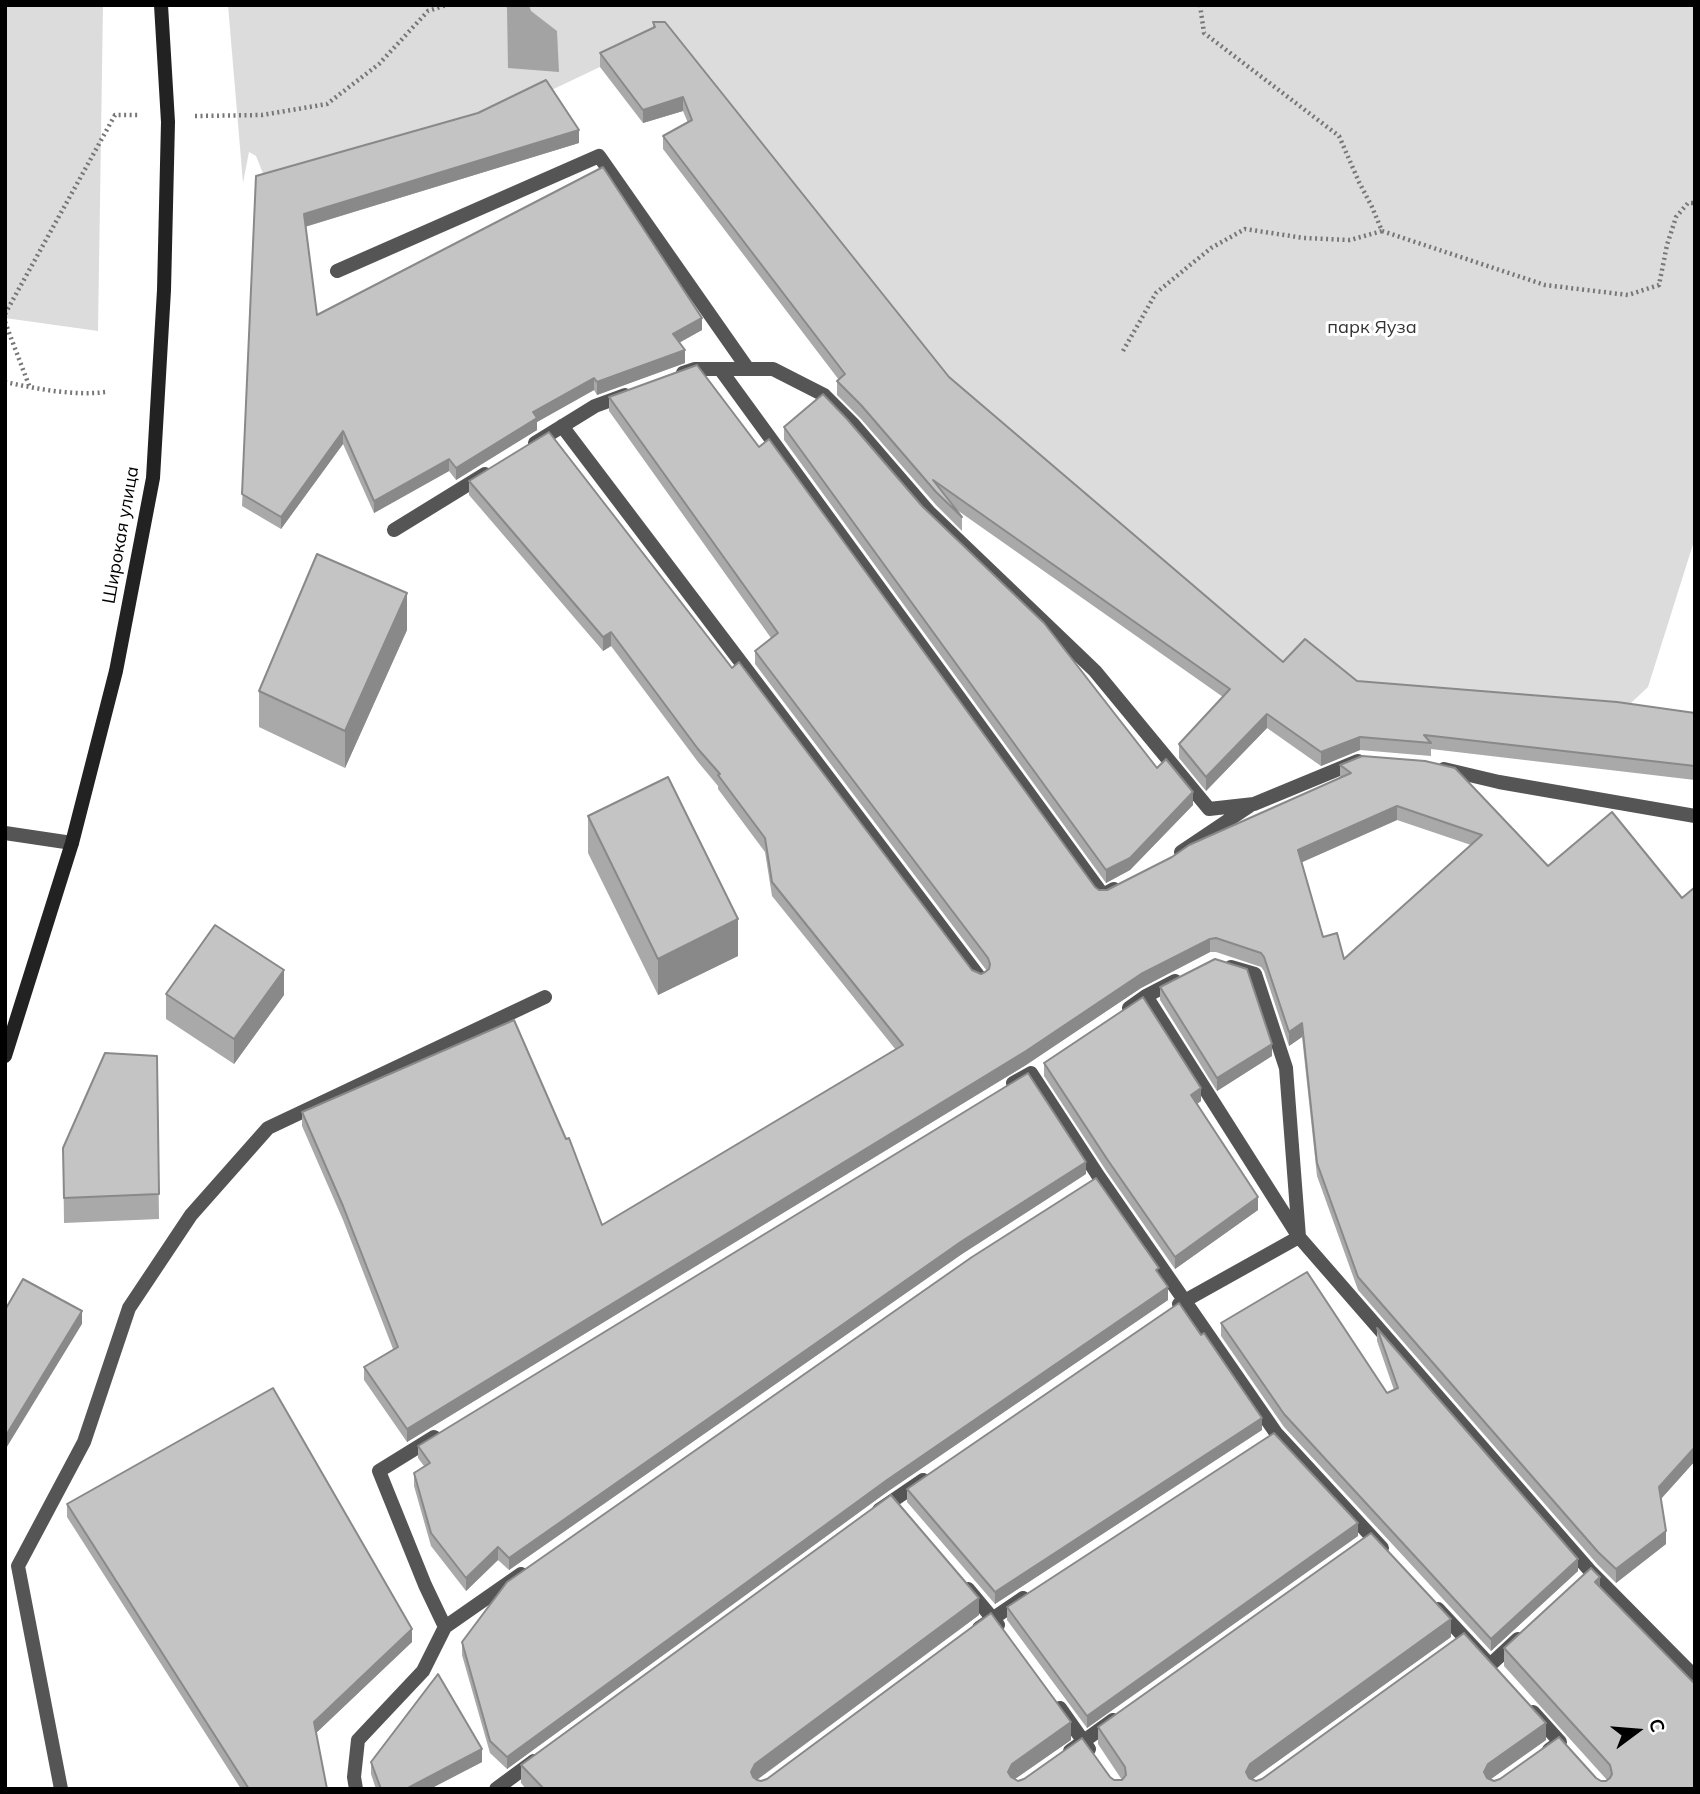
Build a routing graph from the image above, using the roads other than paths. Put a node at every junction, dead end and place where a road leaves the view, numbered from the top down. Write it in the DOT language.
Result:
graph roads {
  1 [pos="161,5"];
  2 [pos="337,271"];
  3 [pos="720,369"];
  4 [pos="748,369"];
  5 [pos="670,378"];
  6 [pos="633,392"];
  7 [pos="562,426"];
  8 [pos="528,447"];
  9 [pos="495,468"];
  10 [pos="394,530"];
  11 [pos="1373,761"];
  12 [pos="1426,765"];
  13 [pos="1254,804"];
  14 [pos="1695,816"];
  15 [pos="5,833"];
  16 [pos="72,843"];
  17 [pos="1167,862"];
  18 [pos="1124,884"];
  19 [pos="1214,961"];
  20 [pos="1192,973"];
  21 [pos="980,978"];
  22 [pos="1146,996"];
  23 [pos="545,998"];
  24 [pos="1111,1019"];
  25 [pos="5,1056"];
  26 [pos="1007,1087"];
  27 [pos="1299,1237"];
  28 [pos="1185,1300"];
  29 [pos="1163,1316"];
  30 [pos="450,1427"];
  31 [pos="938,1469"];
  32 [pos="871,1516"];
  33 [pos="1391,1558"];
  34 [pos="536,1564"];
  35 [pos="959,1578"];
  36 [pos="1038,1588"];
  37 [pos="1428,1598"];
  38 [pos="993,1618"];
  39 [pos="445,1627"];
  40 [pos="1531,1628"];
  41 [pos="971,1634"];
  42 [pos="1009,1640"];
  43 [pos="1695,1677"];
  44 [pos="1051,1696"];
  45 [pos="1525,1703"];
  46 [pos="1128,1710"];
  47 [pos="1084,1741"];
  48 [pos="551,1749"];
  49 [pos="1062,1757"];
  50 [pos="1538,1758"];
  51 [pos="1097,1760"];
  52 [pos="61,1789"];
  53 [pos="356,1789"];
  54 [pos="496,1789"];
  1 -- 16 [label="main road, Широкая улица"];
  2 -- 4 [label="lane"];
  3 -- 4 [label="lane"];
  3 -- 5 [label="lane"];
  3 -- 18 [label="lane"];
  4 -- 13 [label="lane"];
  6 -- 7 [label="lane"];
  7 -- 8 [label="lane"];
  7 -- 21 [label="lane"];
  9 -- 10 [label="lane"];
  11 -- 13 [label="lane"];
  12 -- 14 [label="lane"];
  13 -- 17 [label="lane"];
  15 -- 16 [label="lane"];
  16 -- 25 [label="main road, Широкая улица"];
  19 -- 27 [label="lane"];
  20 -- 22 [label="lane"];
  22 -- 24 [label="lane"];
  22 -- 27 [label="lane"];
  23 -- 52 [label="lane"];
  26 -- 28 [label="lane"];
  27 -- 28 [label="lane"];
  27 -- 43 [label="lane"];
  28 -- 29 [label="lane"];
  28 -- 33 [label="lane"];
  30 -- 39 [label="lane"];
  31 -- 32 [label="lane"];
  34 -- 39 [label="lane"];
  35 -- 38 [label="lane"];
  36 -- 38 [label="lane"];
  37 -- 40 [label="lane"];
  38 -- 41 [label="lane"];
  38 -- 42 [label="lane"];
  39 -- 53 [label="lane"];
  44 -- 47 [label="lane"];
  45 -- 50 [label="lane"];
  46 -- 47 [label="lane"];
  47 -- 49 [label="lane"];
  47 -- 51 [label="lane"];
  48 -- 54 [label="lane"];
}
